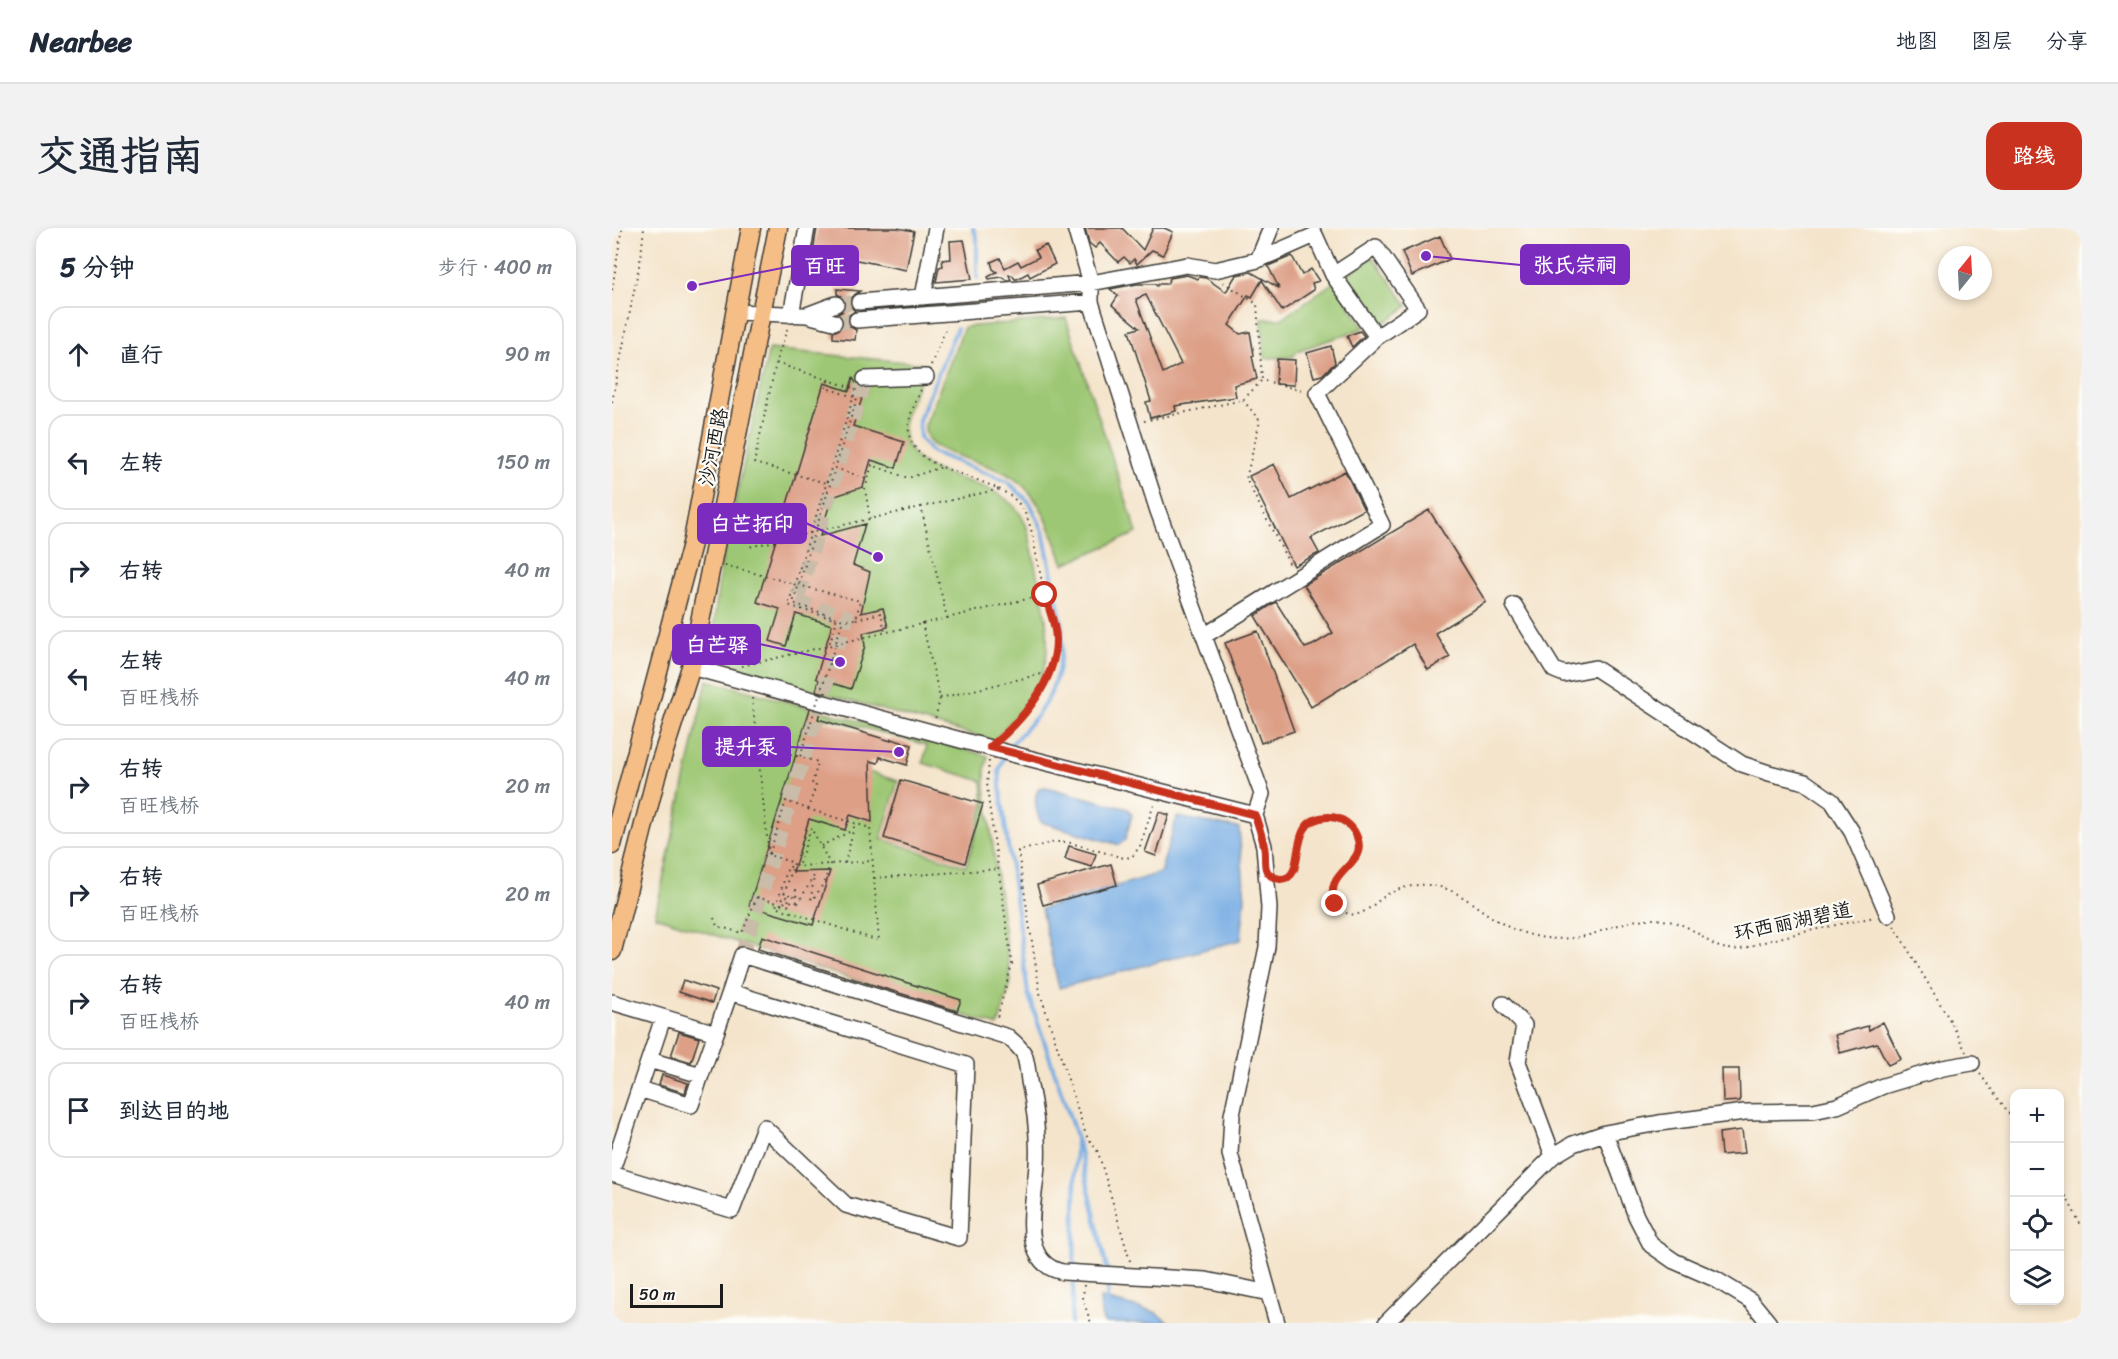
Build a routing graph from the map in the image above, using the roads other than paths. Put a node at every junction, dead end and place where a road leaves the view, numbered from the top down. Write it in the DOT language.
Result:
graph roads {
  1 [pos="751,228"];
  2 [pos="778,228"];
  3 [pos="807,228"];
  4 [pos="936,228"];
  5 [pos="1075,228"];
  6 [pos="1271,228"];
  7 [pos="1258,260"];
  8 [pos="1333,275"];
  9 [pos="1091,283"];
  10 [pos="923,297"];
  11 [pos="859,302"];
  12 [pos="1091,302"];
  13 [pos="836,304"];
  14 [pos="736,312"];
  15 [pos="761,313"];
  16 [pos="791,315"];
  17 [pos="807,315"];
  18 [pos="857,320"];
  19 [pos="834,322"];
  20 [pos="1377,337"];
  21 [pos="926,377"];
  22 [pos="865,379"];
  23 [pos="1514,605"];
  24 [pos="1204,636"];
  25 [pos="691,667"];
  26 [pos="1255,815"];
  27 [pos="612,845"];
  28 [pos="1888,915"];
  29 [pos="612,951"];
  30 [pos="730,992"];
  31 [pos="612,1002"];
  32 [pos="1503,1004"];
  33 [pos="663,1018"];
  34 [pos="716,1033"];
  35 [pos="649,1060"];
  36 [pos="1972,1063"];
  37 [pos="701,1075"];
  38 [pos="639,1089"];
  39 [pos="1605,1133"];
  40 [pos="1553,1156"];
  41 [pos="612,1172"];
  42 [pos="1269,1293"];
  43 [pos="1278,1323"];
  44 [pos="1386,1323"];
  45 [pos="1769,1323"];
  1 -- 14 [label="main road, 沙河西路"];
  2 -- 15 [label="main road, 沙河西路"];
  3 -- 16 [label="street"];
  4 -- 10 [label="street"];
  5 -- 9 [label="street"];
  6 -- 7 [label="street"];
  7 -- 8 [label="street"];
  7 -- 9 [label="street"];
  8 -- 20 [label="street"];
  8 -- 20 [label="street"];
  9 -- 10 [label="street"];
  9 -- 12 [label="street"];
  10 -- 11 [label="street"];
  12 -- 18 [label="street"];
  12 -- 24 [label="street"];
  13 -- 17 [label="street"];
  14 -- 15 [label="street"];
  14 -- 27 [label="main road, 沙河西路"];
  15 -- 16 [label="street"];
  15 -- 25 [label="main road, 沙河西路"];
  16 -- 17 [label="street"];
  17 -- 19 [label="street"];
  20 -- 24 [label="street"];
  21 -- 22 [label="street"];
  23 -- 28 [label="street"];
  24 -- 26 [label="street"];
  25 -- 26 [label="street"];
  25 -- 29 [label="main road, 沙河西路"];
  26 -- 42 [label="street"];
  30 -- 34 [label="street"];
  30 -- 41 [label="street"];
  30 -- 42 [label="street"];
  31 -- 33 [label="street"];
  32 -- 40 [label="street"];
  33 -- 34 [label="street"];
  33 -- 35 [label="street"];
  34 -- 37 [label="street"];
  35 -- 37 [label="street"];
  35 -- 38 [label="street"];
  36 -- 39 [label="street"];
  37 -- 38 [label="street"];
  38 -- 41 [label="street"];
  39 -- 40 [label="street"];
  39 -- 45 [label="street"];
  40 -- 44 [label="street"];
  42 -- 43 [label="street"];
}
